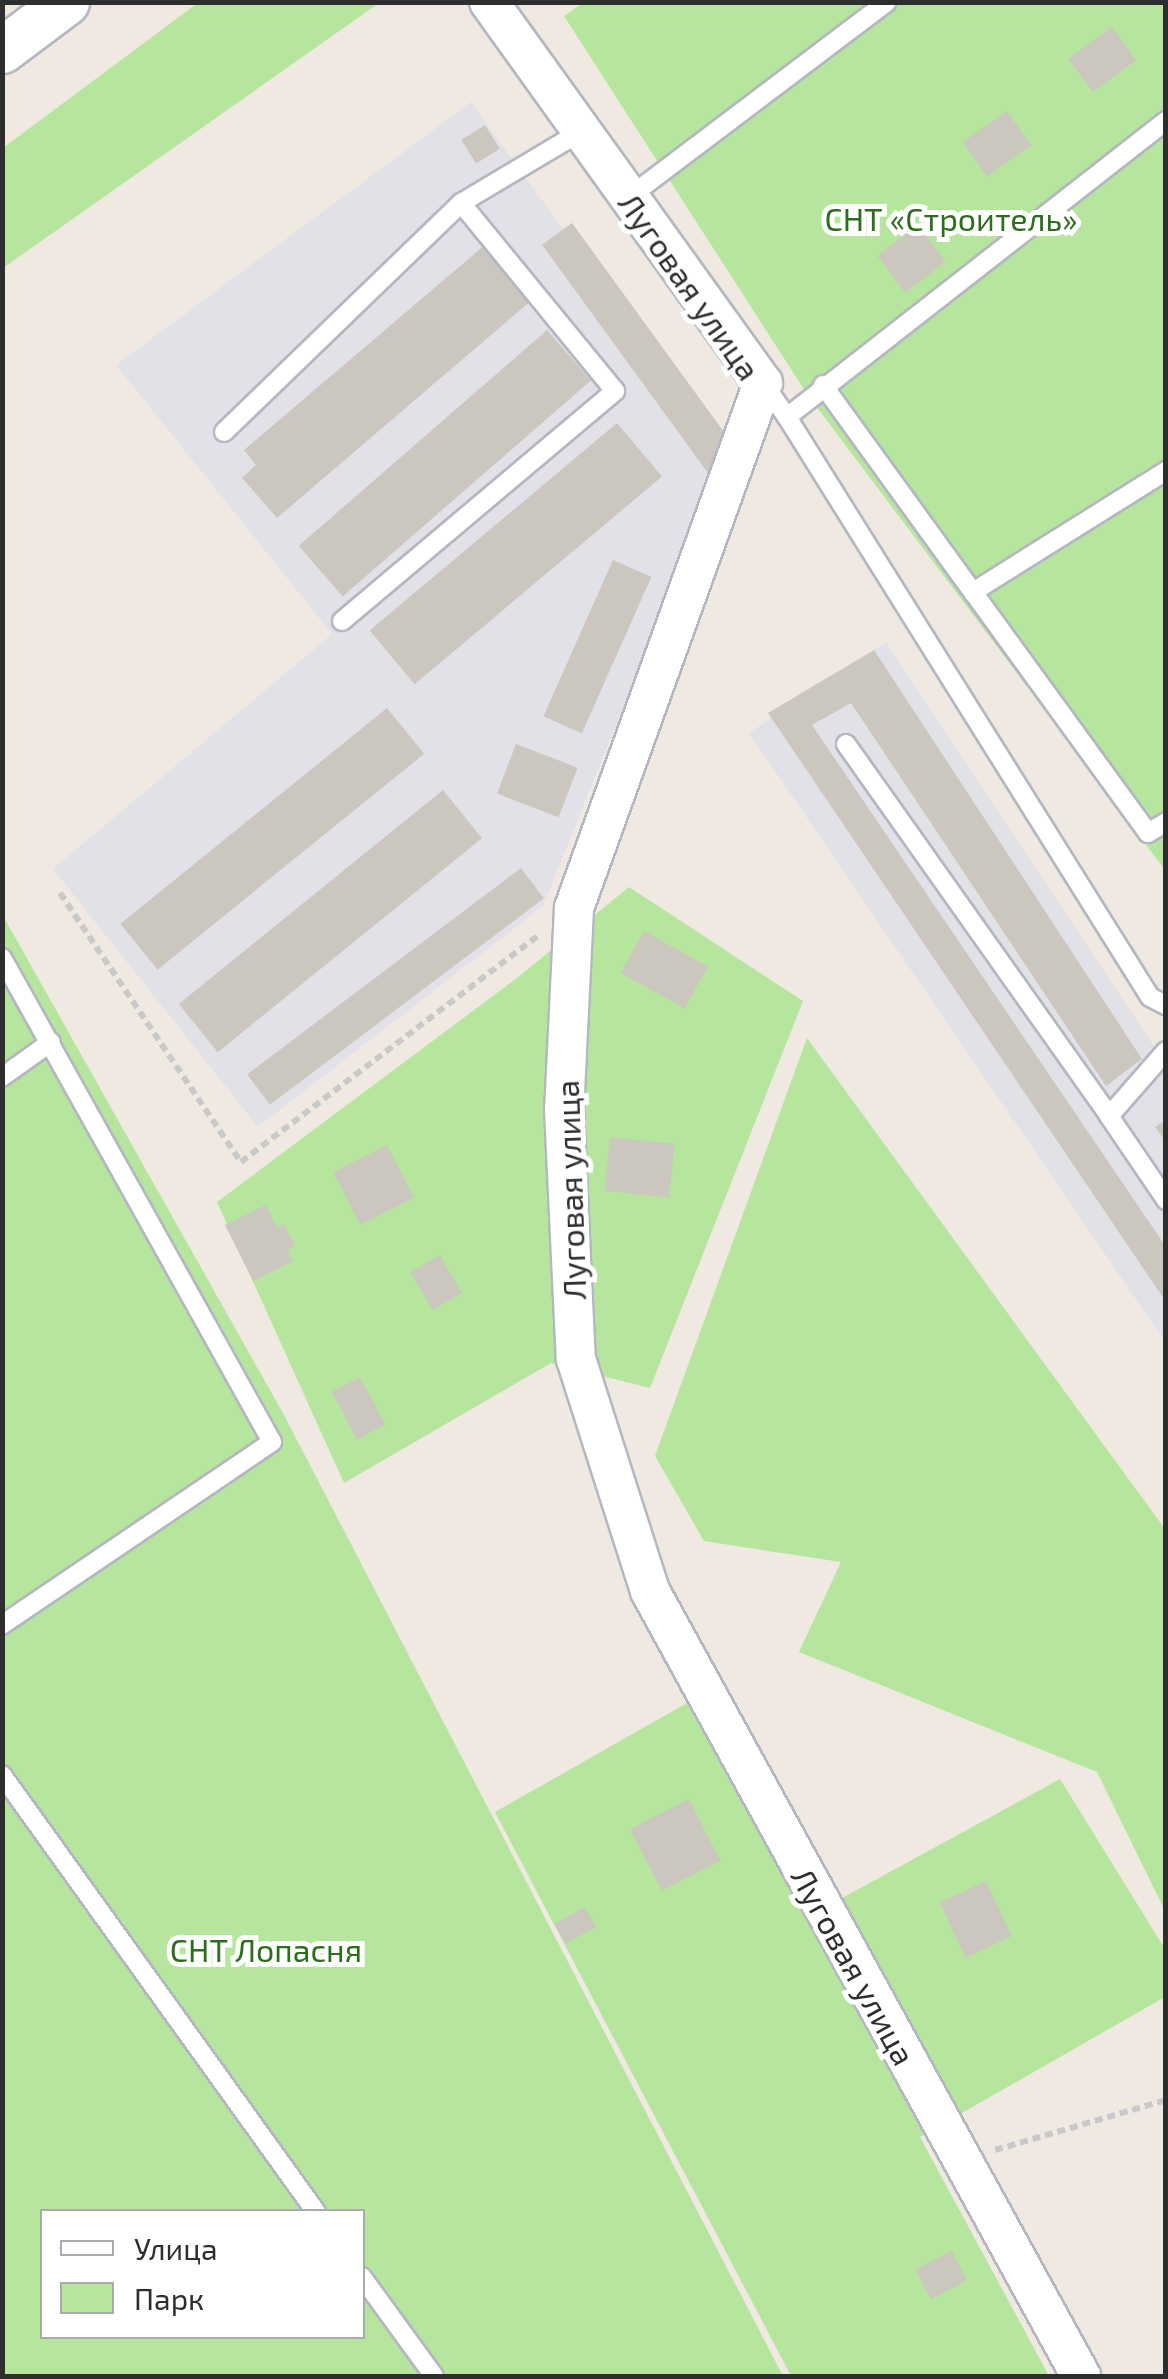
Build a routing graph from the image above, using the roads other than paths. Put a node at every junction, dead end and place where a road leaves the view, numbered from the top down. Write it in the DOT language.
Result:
graph roads {
  1 [pos="66,2"];
  2 [pos="489,2"];
  3 [pos="886,2"];
  4 [pos="2,50"];
  5 [pos="1166,121"];
  6 [pos="582,131"];
  7 [pos="629,197"];
  8 [pos="461,203"];
  9 [pos="763,383"];
  10 [pos="823,385"];
  11 [pos="788,418"];
  12 [pos="224,432"];
  13 [pos="1166,472"];
  14 [pos="973,592"];
  15 [pos="342,621"];
  16 [pos="846,744"];
  17 [pos="1166,822"];
  18 [pos="2,958"];
  19 [pos="1166,1005"];
  20 [pos="51,1042"];
  21 [pos="1166,1050"];
  22 [pos="2,1076"];
  23 [pos="1109,1116"];
  24 [pos="1166,1200"];
  25 [pos="2,1624"];
  26 [pos="2,1775"];
  27 [pos="314,2209"];
  28 [pos="365,2280"];
  29 [pos="433,2376"];
  30 [pos="1081,2376"];
  1 -- 4 [label="street"];
  2 -- 6 [label="street, Луговая улица"];
  3 -- 7 [label="lane"];
  5 -- 10 [label="lane"];
  6 -- 7 [label="street, Луговая улица"];
  6 -- 8 [label="lane"];
  7 -- 9 [label="street, Луговая улица"];
  8 -- 12 [label="lane"];
  8 -- 15 [label="lane"];
  9 -- 11 [label="lane"];
  9 -- 30 [label="street, Луговая улица"];
  10 -- 11 [label="lane"];
  10 -- 14 [label="lane"];
  11 -- 19 [label="lane"];
  13 -- 14 [label="lane"];
  14 -- 17 [label="lane"];
  16 -- 23 [label="lane"];
  18 -- 20 [label="lane"];
  20 -- 22 [label="lane"];
  20 -- 25 [label="lane"];
  21 -- 23 [label="lane"];
  23 -- 24 [label="lane"];
  26 -- 27 [label="lane"];
  28 -- 29 [label="lane"];
}
